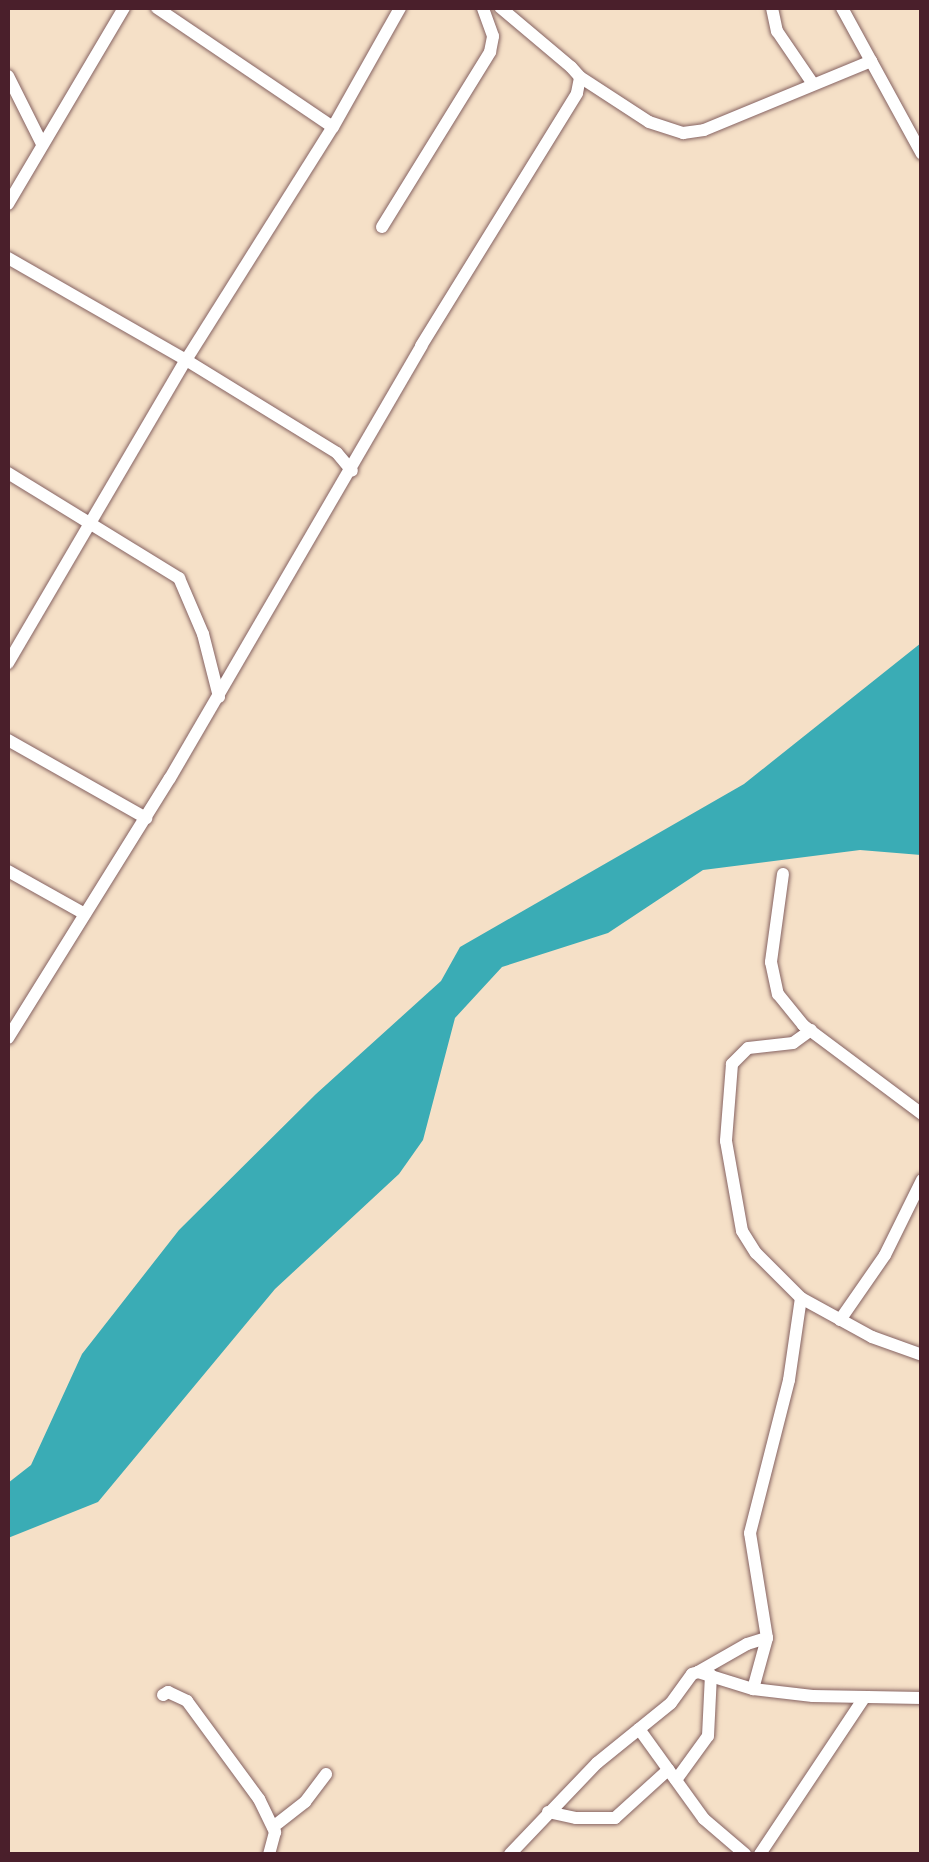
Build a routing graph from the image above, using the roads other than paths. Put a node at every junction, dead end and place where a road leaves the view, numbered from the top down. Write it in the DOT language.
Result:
graph roads {
  1 [pos="124,8"];
  2 [pos="157,8"];
  3 [pos="400,8"];
  4 [pos="484,8"];
  5 [pos="501,8"];
  6 [pos="772,8"];
  7 [pos="842,8"];
  8 [pos="872,61"];
  9 [pos="8,76"];
  10 [pos="580,77"];
  11 [pos="813,84"];
  12 [pos="333,127"];
  13 [pos="42,144"];
  14 [pos="922,154"];
  15 [pos="8,204"];
  16 [pos="382,227"];
  17 [pos="8,258"];
  18 [pos="186,360"];
  19 [pos="352,471"];
  20 [pos="8,473"];
  21 [pos="91,527"];
  22 [pos="8,663"];
  23 [pos="219,697"];
  24 [pos="8,740"];
  25 [pos="146,818"];
  26 [pos="8,871"];
  27 [pos="784,874"];
  28 [pos="85,914"];
  29 [pos="812,1030"];
  30 [pos="8,1038"];
  31 [pos="922,1114"];
  32 [pos="922,1180"];
  33 [pos="801,1298"];
  34 [pos="840,1320"];
  35 [pos="922,1355"];
  36 [pos="766,1638"];
  37 [pos="705,1674"];
  38 [pos="752,1689"];
  39 [pos="163,1695"];
  40 [pos="864,1698"];
  41 [pos="922,1698"];
  42 [pos="639,1729"];
  43 [pos="326,1774"];
  44 [pos="672,1776"];
  45 [pos="548,1812"];
  46 [pos="273,1827"];
  47 [pos="518,1851"];
  48 [pos="269,1854"];
  49 [pos="745,1854"];
  50 [pos="760,1854"];
  1 -- 13 [label="street"];
  2 -- 12 [label="street"];
  3 -- 12 [label="street"];
  4 -- 16 [label="street"];
  5 -- 10 [label="street"];
  6 -- 11 [label="street"];
  7 -- 8 [label="street"];
  8 -- 11 [label="street"];
  8 -- 14 [label="street"];
  9 -- 13 [label="street"];
  10 -- 11 [label="street"];
  10 -- 19 [label="street"];
  12 -- 18 [label="street"];
  13 -- 15 [label="street"];
  17 -- 18 [label="street"];
  18 -- 19 [label="street"];
  18 -- 21 [label="street"];
  19 -- 23 [label="street"];
  20 -- 21 [label="street"];
  21 -- 22 [label="street"];
  21 -- 23 [label="street"];
  23 -- 25 [label="street"];
  24 -- 25 [label="street"];
  25 -- 28 [label="street"];
  26 -- 28 [label="street"];
  27 -- 29 [label="street"];
  28 -- 30 [label="street"];
  29 -- 31 [label="street"];
  29 -- 33 [label="street"];
  32 -- 34 [label="street"];
  33 -- 34 [label="street"];
  33 -- 36 [label="street"];
  34 -- 35 [label="street"];
  36 -- 37 [label="street"];
  36 -- 38 [label="street"];
  37 -- 38 [label="street"];
  37 -- 42 [label="street"];
  37 -- 44 [label="street"];
  38 -- 40 [label="street"];
  39 -- 46 [label="street"];
  40 -- 41 [label="street"];
  40 -- 50 [label="street"];
  42 -- 44 [label="street"];
  42 -- 45 [label="street"];
  43 -- 46 [label="street"];
  44 -- 45 [label="street"];
  44 -- 49 [label="street"];
  45 -- 47 [label="street"];
  46 -- 48 [label="street"];
}
